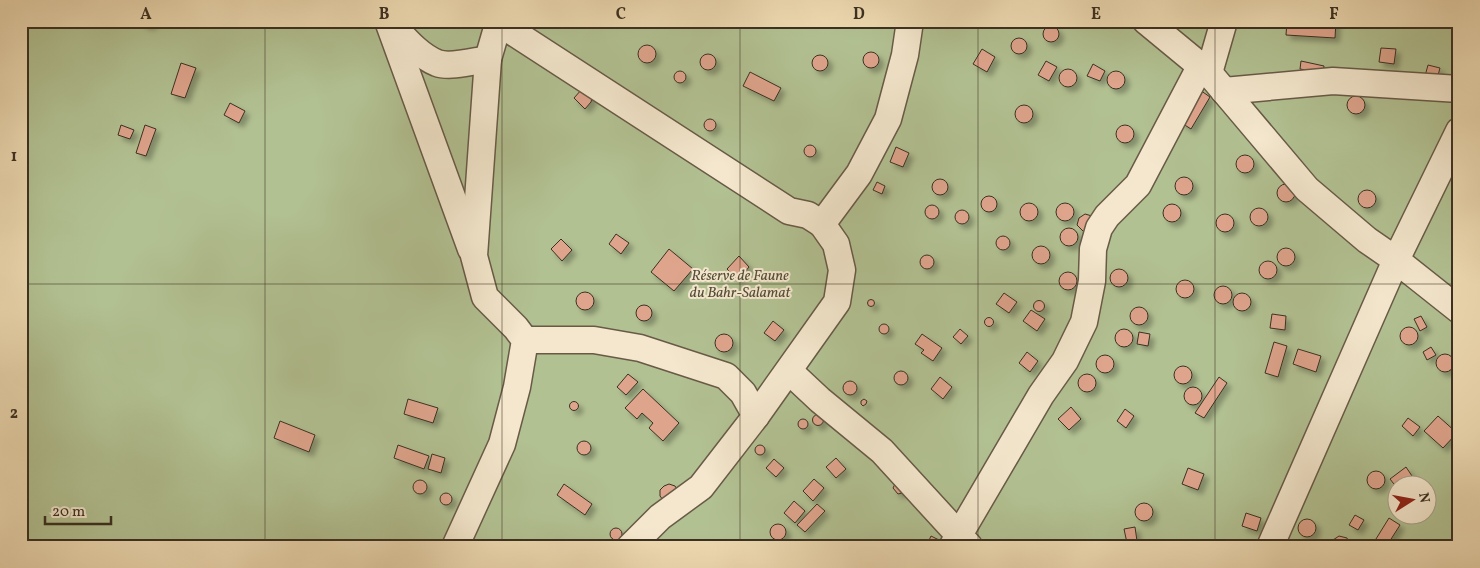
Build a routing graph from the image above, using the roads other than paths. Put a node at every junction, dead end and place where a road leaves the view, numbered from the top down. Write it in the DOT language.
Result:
graph roads {
  1 [pos="389,21"];
  2 [pos="910,21"];
  3 [pos="1146,21"];
  4 [pos="1224,21"];
  5 [pos="499,22"];
  6 [pos="488,59"];
  7 [pos="1211,77"];
  8 [pos="1459,89"];
  9 [pos="1459,131"];
  10 [pos="822,224"];
  11 [pos="474,256"];
  12 [pos="1396,260"];
  13 [pos="1459,310"];
  14 [pos="525,340"];
  15 [pos="789,371"];
  16 [pos="756,416"];
  17 [pos="960,543"];
  18 [pos="455,547"];
  19 [pos="630,547"];
  20 [pos="1270,547"];
  1 -- 6 [label="street"];
  1 -- 11 [label="street"];
  2 -- 10 [label="street"];
  3 -- 7 [label="street"];
  4 -- 7 [label="street"];
  5 -- 6 [label="street"];
  5 -- 10 [label="street"];
  6 -- 11 [label="street"];
  7 -- 8 [label="street"];
  7 -- 12 [label="street"];
  7 -- 17 [label="street"];
  9 -- 12 [label="street"];
  10 -- 15 [label="street"];
  11 -- 14 [label="street"];
  12 -- 13 [label="street"];
  12 -- 20 [label="street"];
  14 -- 16 [label="street"];
  14 -- 18 [label="street"];
  15 -- 16 [label="street"];
  15 -- 17 [label="street"];
  16 -- 19 [label="street"];
}
